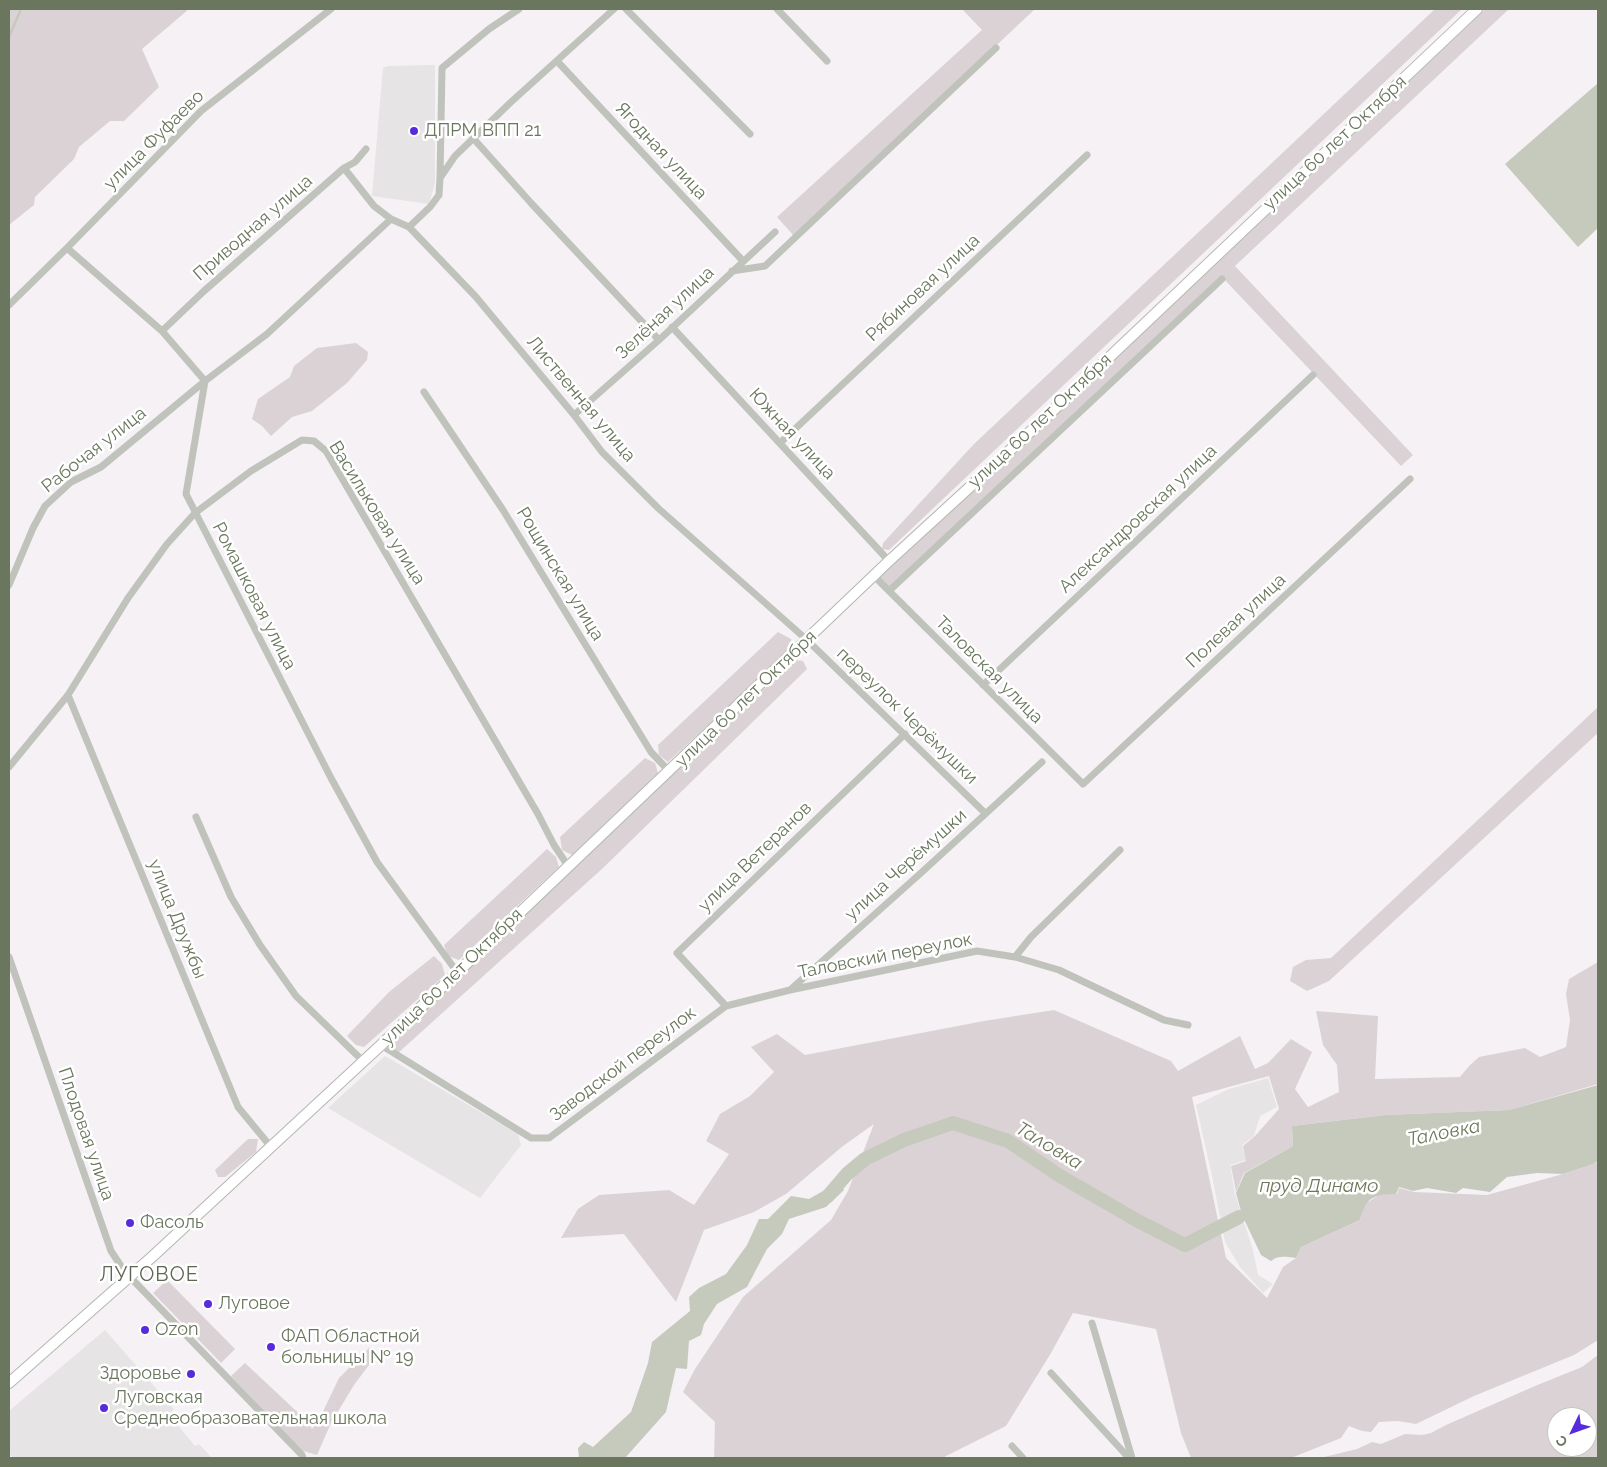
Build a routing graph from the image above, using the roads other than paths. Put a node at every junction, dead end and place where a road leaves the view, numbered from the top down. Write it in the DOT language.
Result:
graph roads {
  1 [pos="332,9"];
  2 [pos="519,9"];
  3 [pos="614,9"];
  4 [pos="626,9"];
  5 [pos="777,9"];
  6 [pos="1477,9"];
  7 [pos="996,48"];
  8 [pos="557,61"];
  9 [pos="827,61"];
  10 [pos="750,134"];
  11 [pos="473,138"];
  12 [pos="366,150"];
  13 [pos="1087,154"];
  14 [pos="344,168"];
  15 [pos="440,178"];
  16 [pos="391,219"];
  17 [pos="409,227"];
  18 [pos="775,232"];
  19 [pos="68,248"];
  20 [pos="743,262"];
  21 [pos="732,271"];
  22 [pos="1222,279"];
  23 [pos="9,305"];
  24 [pos="672,327"];
  25 [pos="162,331"];
  26 [pos="658,340"];
  27 [pos="1313,375"];
  28 [pos="205,381"];
  29 [pos="424,392"];
  30 [pos="574,415"];
  31 [pos="780,443"];
  32 [pos="1410,479"];
  33 [pos="195,513"];
  34 [pos="889,562"];
  35 [pos="874,576"];
  36 [pos="9,585"];
  37 [pos="889,592"];
  38 [pos="807,640"];
  39 [pos="983,685"];
  40 [pos="68,696"];
  41 [pos="905,734"];
  42 [pos="1042,762"];
  43 [pos="9,767"];
  44 [pos="669,771"];
  45 [pos="1082,784"];
  46 [pos="985,813"];
  47 [pos="196,817"];
  48 [pos="1120,850"];
  49 [pos="568,866"];
  50 [pos="9,957"];
  51 [pos="1015,957"];
  52 [pos="457,972"];
  53 [pos="790,990"];
  54 [pos="726,1006"];
  55 [pos="1188,1025"];
  56 [pos="381,1045"];
  57 [pos="363,1061"];
  58 [pos="271,1147"];
  59 [pos="130,1276"];
  60 [pos="1092,1323"];
  61 [pos="1050,1373"];
  62 [pos="9,1383"];
  63 [pos="1012,1446"];
  64 [pos="304,1458"];
  65 [pos="1023,1458"];
  66 [pos="1131,1458"];
  1 -- 19 [label="street, улица Фуфаево"];
  2 -- 15 [label="street"];
  3 -- 8 [label="street"];
  4 -- 10 [label="street"];
  5 -- 9 [label="street"];
  6 -- 34 [label="street, улица 60 лет Октября"];
  7 -- 21 [label="street"];
  8 -- 11 [label="street"];
  8 -- 20 [label="street, Ягодная улица"];
  11 -- 15 [label="street"];
  11 -- 26 [label="street"];
  12 -- 14 [label="street, Приводная улица"];
  13 -- 31 [label="street, Рябиновая улица"];
  14 -- 16 [label="street, Лиственная улица"];
  14 -- 25 [label="street, Приводная улица"];
  15 -- 17 [label="street"];
  16 -- 17 [label="street, Лиственная улица"];
  16 -- 28 [label="street, Рабочая улица"];
  17 -- 30 [label="street, Лиственная улица"];
  18 -- 20 [label="street, Зелёная улица"];
  19 -- 23 [label="street, улица Фуфаево"];
  19 -- 25 [label="street"];
  20 -- 21 [label="street, Зелёная улица"];
  21 -- 24 [label="street, Зелёная улица"];
  22 -- 37 [label="street"];
  24 -- 26 [label="street, Зелёная улица"];
  24 -- 31 [label="street, Южная улица"];
  25 -- 28 [label="street"];
  26 -- 30 [label="street, Зелёная улица"];
  27 -- 39 [label="street, Александровская улица"];
  28 -- 33 [label="street, Ромашковая улица"];
  28 -- 36 [label="street, Рабочая улица"];
  29 -- 44 [label="street, Рощинская улица"];
  30 -- 38 [label="street, Лиственная улица"];
  31 -- 34 [label="street, Южная улица"];
  32 -- 45 [label="street, Полевая улица"];
  33 -- 40 [label="street, Васильковая улица"];
  33 -- 49 [label="street, Васильковая улица"];
  33 -- 52 [label="street, Ромашковая улица"];
  34 -- 35 [label="street, улица 60 лет Октября"];
  35 -- 37 [label="street, Таловская улица"];
  35 -- 38 [label="street, улица 60 лет Октября"];
  37 -- 39 [label="street, Таловская улица"];
  38 -- 41 [label="street, переулок Черёмушки"];
  38 -- 44 [label="street, улица 60 лет Октября"];
  39 -- 45 [label="street, Таловская улица"];
  40 -- 43 [label="street, Васильковая улица"];
  40 -- 58 [label="street, улица Дружбы"];
  41 -- 46 [label="street, переулок Черёмушки"];
  41 -- 54 [label="street, улица Ветеранов"];
  42 -- 46 [label="street, улица Черёмушки"];
  44 -- 49 [label="street, улица 60 лет Октября"];
  46 -- 53 [label="street, улица Черёмушки"];
  47 -- 57 [label="street"];
  48 -- 51 [label="street"];
  49 -- 52 [label="street, улица 60 лет Октября"];
  50 -- 59 [label="street, Плодовая улица"];
  51 -- 53 [label="street, Таловский переулок"];
  51 -- 55 [label="street, Таловский переулок"];
  52 -- 56 [label="street, улица 60 лет Октября"];
  53 -- 54 [label="street, Таловский переулок"];
  54 -- 56 [label="street, Заводской переулок"];
  56 -- 57 [label="street, улица 60 лет Октября"];
  57 -- 58 [label="street, улица 60 лет Октября"];
  58 -- 59 [label="street, улица 60 лет Октября"];
  59 -- 62 [label="street, улица 60 лет Октября"];
  59 -- 64 [label="street, Плодовая улица"];
  60 -- 66 [label="street"];
  61 -- 66 [label="street"];
  63 -- 65 [label="street"];
}
